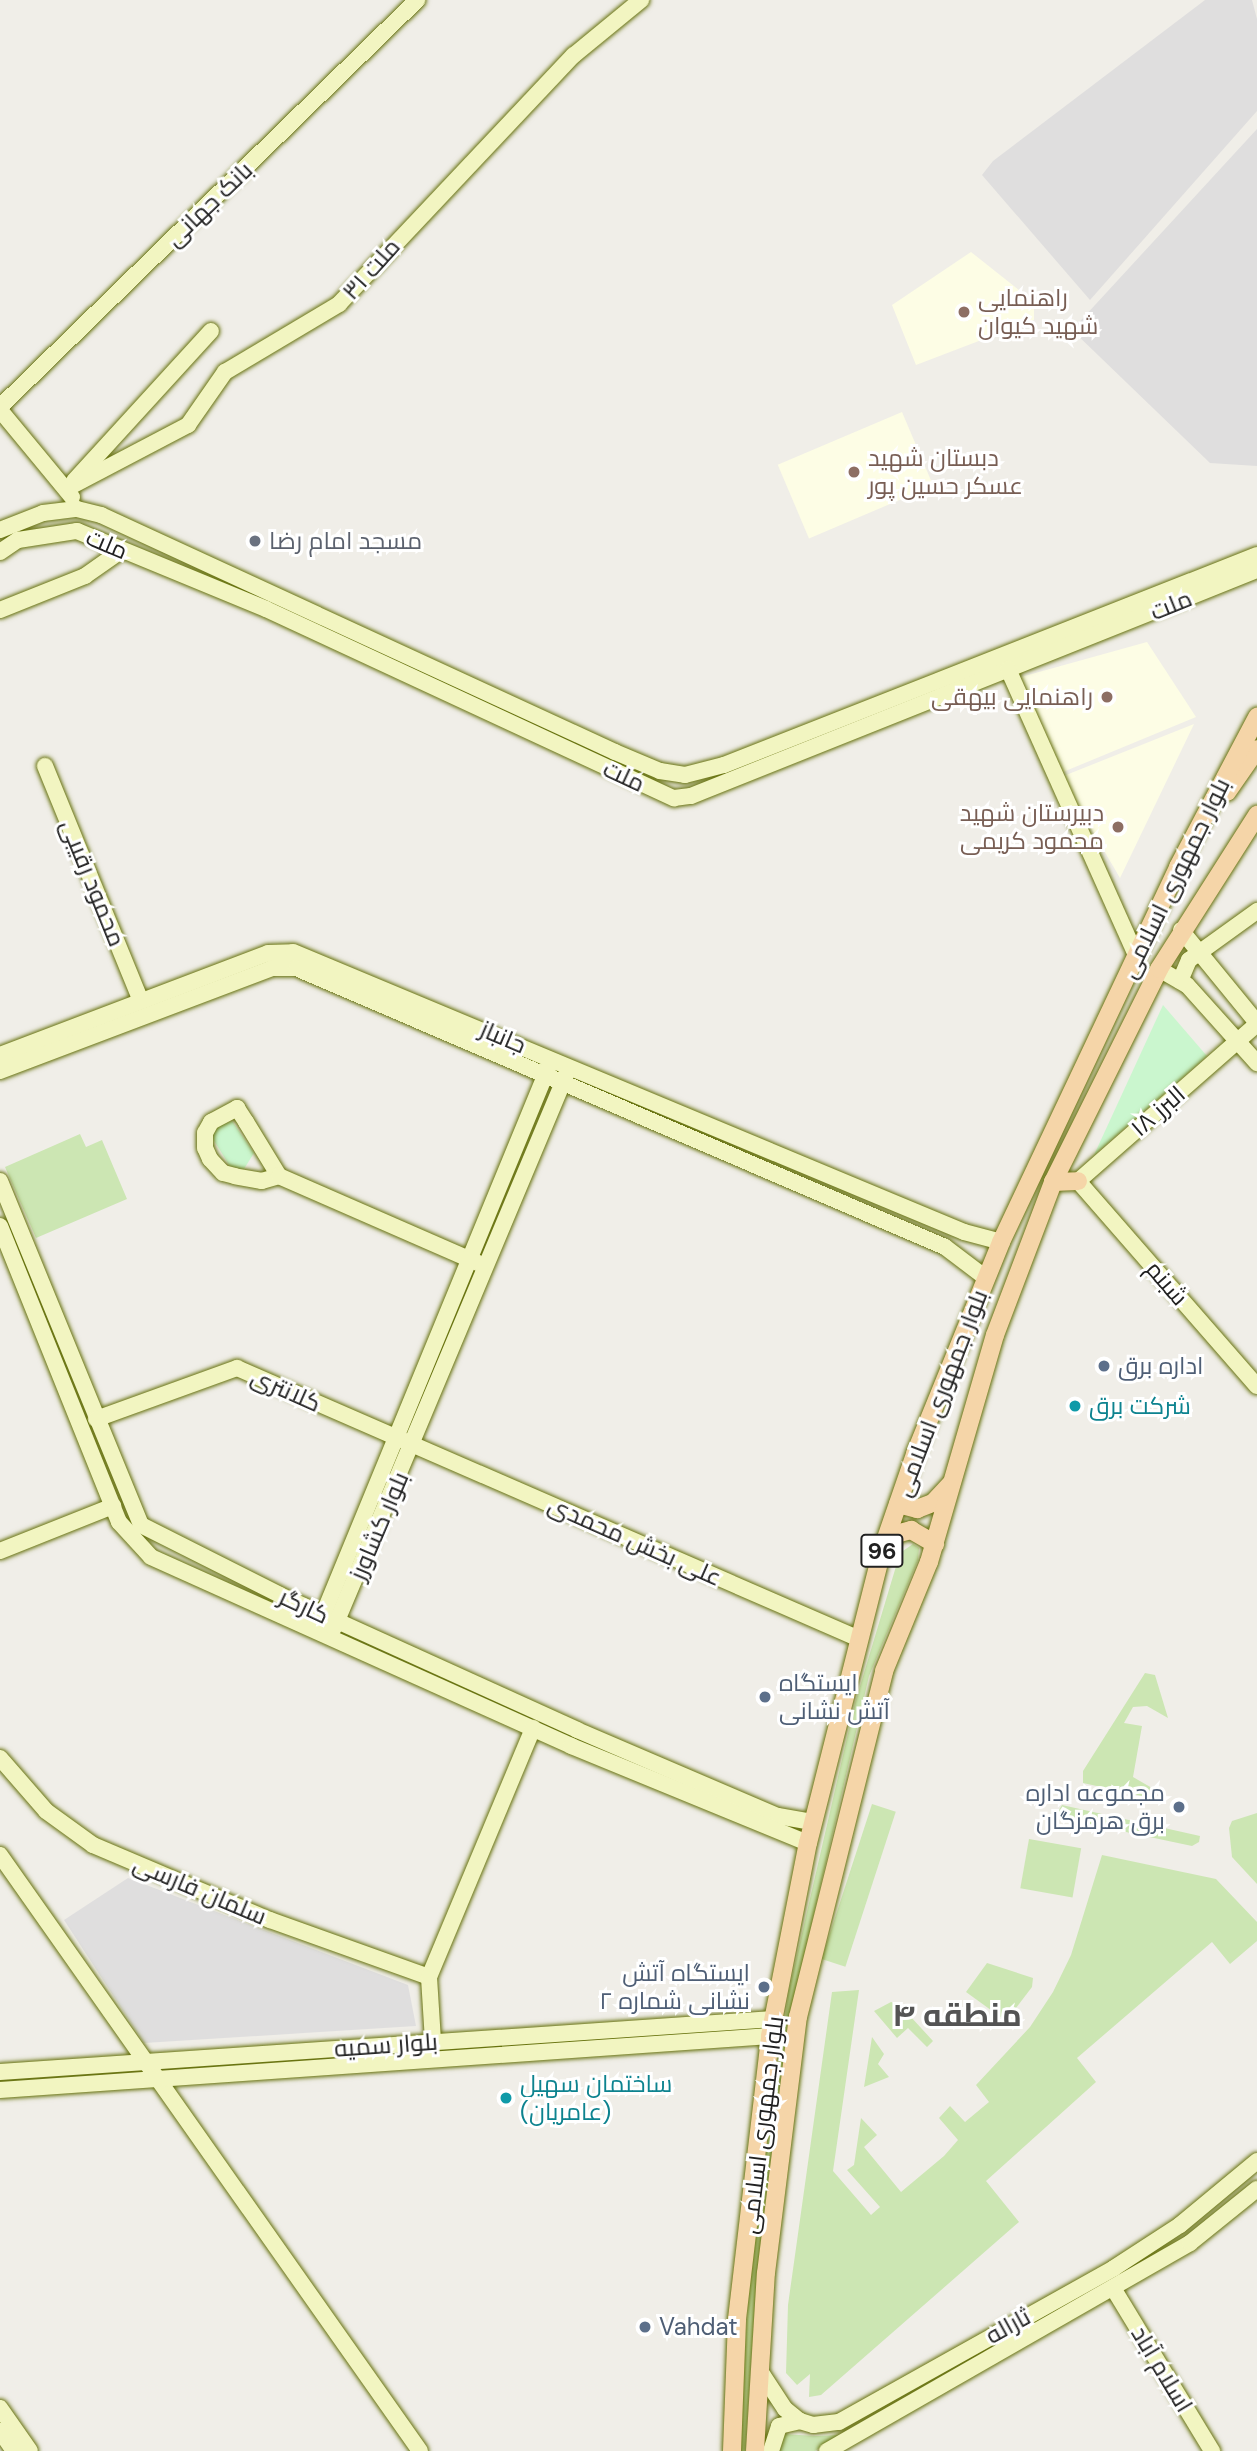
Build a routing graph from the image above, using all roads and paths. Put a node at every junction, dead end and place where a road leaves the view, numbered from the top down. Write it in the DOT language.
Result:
graph roads {
  1 [pos="417,0"];
  2 [pos="641,0"];
  3 [pos="211,331"];
  4 [pos="0,408"];
  5 [pos="68,488"];
  6 [pos="77,509"];
  7 [pos="0,530"];
  8 [pos="122,550"];
  9 [pos="0,551"];
  10 [pos="180,555"];
  11 [pos="1257,555"];
  12 [pos="1257,570"];
  13 [pos="172,571"];
  14 [pos="0,610"];
  15 [pos="349,637"];
  16 [pos="1008,669"];
  17 [pos="1257,717"];
  18 [pos="1257,749"];
  19 [pos="615,752"];
  20 [pos="46,766"];
  21 [pos="607,768"];
  22 [pos="1257,815"];
  23 [pos="1190,846"];
  24 [pos="1257,911"];
  25 [pos="1181,930"];
  26 [pos="1136,955"];
  27 [pos="1200,956"];
  28 [pos="322,960"];
  29 [pos="1159,969"];
  30 [pos="315,976"];
  31 [pos="1180,981"];
  32 [pos="150,1003"];
  33 [pos="1257,1023"];
  34 [pos="1238,1041"];
  35 [pos="0,1055"];
  36 [pos="552,1058"];
  37 [pos="1257,1063"];
  38 [pos="570,1065"];
  39 [pos="0,1071"];
  40 [pos="546,1076"];
  41 [pos="563,1083"];
  42 [pos="279,1176"];
  43 [pos="0,1181"];
  44 [pos="1078,1181"];
  45 [pos="1053,1182"];
  46 [pos="0,1226"];
  47 [pos="1001,1242"];
  48 [pos="470,1260"];
  49 [pos="486,1267"];
  50 [pos="986,1278"];
  51 [pos="1257,1386"];
  52 [pos="96,1419"];
  53 [pos="396,1439"];
  54 [pos="412,1446"];
  55 [pos="952,1483"];
  56 [pos="124,1486"];
  57 [pos="110,1499"];
  58 [pos="898,1504"];
  59 [pos="935,1544"];
  60 [pos="0,1551"];
  61 [pos="879,1561"];
  62 [pos="323,1615"];
  63 [pos="339,1622"];
  64 [pos="325,1638"];
  65 [pos="857,1638"];
  66 [pos="533,1728"];
  67 [pos="577,1730"];
  68 [pos="571,1746"];
  69 [pos="0,1758"];
  70 [pos="813,1822"];
  71 [pos="776,1823"];
  72 [pos="808,1843"];
  73 [pos="0,1855"];
  74 [pos="429,1977"];
  75 [pos="747,2019"];
  76 [pos="771,2028"];
  77 [pos="749,2037"];
  78 [pos="433,2041"];
  79 [pos="145,2062"];
  80 [pos="0,2072"];
  81 [pos="157,2078"];
  82 [pos="0,2090"];
  83 [pos="1257,2161"];
  84 [pos="1257,2189"];
  85 [pos="1113,2288"];
  86 [pos="760,2371"];
  87 [pos="0,2408"];
  88 [pos="800,2421"];
  89 [pos="0,2431"];
  90 [pos="14,2451"];
  91 [pos="30,2451"];
  92 [pos="420,2451"];
  93 [pos="732,2451"];
  94 [pos="755,2451"];
  95 [pos="771,2451"];
  96 [pos="827,2451"];
  97 [pos="1212,2451"];
  1 -- 4 [label="street, بانک جهانی"];
  2 -- 5 [label="street, ملت ۳۱"];
  3 -- 5 [label="street"];
  4 -- 5 [label="street"];
  5 -- 6 [label="street"];
  6 -- 7 [label="street, ملت"];
  6 -- 10 [label="street, ملت"];
  8 -- 9 [label="street, ملت"];
  8 -- 13 [label="street, ملت"];
  8 -- 14 [label="street"];
  10 -- 13 [label="street"];
  10 -- 15 [label="street, ملت"];
  11 -- 19 [label="street, ملت"];
  12 -- 16 [label="street, ملت"];
  13 -- 15 [label="street, ملت"];
  15 -- 19 [label="street, ملت"];
  15 -- 21 [label="street, ملت"];
  16 -- 21 [label="street, ملت"];
  16 -- 26 [label="street"];
  17 -- 23 [label="main road, بلوار جمهوری اسلامی / 96"];
  18 -- 23 [label="main road"];
  19 -- 21 [label="street"];
  20 -- 32 [label="street, محمود رقیبی"];
  22 -- 25 [label="main road, بلوار جمهوری اسلامی / 96"];
  23 -- 26 [label="main road, بلوار جمهوری اسلامی / 96"];
  24 -- 27 [label="street"];
  25 -- 27 [label="street"];
  25 -- 29 [label="main road, بلوار جمهوری اسلامی / 96"];
  26 -- 47 [label="main road, بلوار جمهوری اسلامی / 96"];
  27 -- 31 [label="street"];
  27 -- 33 [label="street"];
  28 -- 30 [label="street"];
  28 -- 32 [label="street, جانباز"];
  28 -- 36 [label="street, جانباز"];
  29 -- 31 [label="street"];
  29 -- 45 [label="main road, بلوار جمهوری اسلامی / 96"];
  30 -- 32 [label="street, جانباز"];
  30 -- 40 [label="street, جانباز"];
  31 -- 34 [label="street"];
  32 -- 35 [label="street, جانباز"];
  32 -- 39 [label="street, جانباز"];
  33 -- 34 [label="street, البرز ۱۸"];
  34 -- 37 [label="street"];
  34 -- 44 [label="street, البرز ۱۸"];
  36 -- 38 [label="street, جانباز"];
  36 -- 40 [label="street, بلوار کشاورز"];
  38 -- 41 [label="street, بلوار کشاورز"];
  38 -- 47 [label="street, جانباز"];
  40 -- 41 [label="street, جانباز"];
  40 -- 48 [label="street, بلوار کشاورز"];
  41 -- 49 [label="street, بلوار کشاورز"];
  41 -- 50 [label="street, جانباز"];
  42 -- 42 [label="street"];
  42 -- 48 [label="street"];
  43 -- 52 [label="street, کارگر"];
  44 -- 45 [label="main road"];
  44 -- 51 [label="street, شبنم"];
  45 -- 55 [label="main road, بلوار جمهوری اسلامی / 96"];
  46 -- 57 [label="street, کارگر"];
  47 -- 50 [label="main road, بلوار جمهوری اسلامی / 96"];
  48 -- 49 [label="street"];
  48 -- 53 [label="street, بلوار کشاورز"];
  49 -- 54 [label="street, بلوار کشاورز"];
  50 -- 58 [label="main road, بلوار جمهوری اسلامی / 96"];
  52 -- 53 [label="street, کلانتری"];
  52 -- 56 [label="street, کارگر"];
  53 -- 54 [label="street, کلانتری"];
  53 -- 62 [label="street, بلوار کشاورز"];
  54 -- 63 [label="street, بلوار کشاورز"];
  54 -- 65 [label="street, علی بخش محمدی"];
  55 -- 58 [label="main road"];
  55 -- 59 [label="main road, بلوار جمهوری اسلامی / 96"];
  56 -- 57 [label="street"];
  56 -- 62 [label="street, کارگر"];
  57 -- 60 [label="street"];
  57 -- 64 [label="street, کارگر"];
  58 -- 61 [label="main road, بلوار جمهوری اسلامی / 96"];
  59 -- 61 [label="main road"];
  59 -- 86 [label="main road, بلوار جمهوری اسلامی / 96"];
  61 -- 65 [label="main road, بلوار جمهوری اسلامی / 96"];
  62 -- 63 [label="street, کارگر"];
  62 -- 64 [label="street, بلوار کشاورز"];
  63 -- 64 [label="street, بلوار کشاورز"];
  63 -- 67 [label="street, کارگر"];
  64 -- 66 [label="street, کارگر"];
  65 -- 70 [label="main road, بلوار جمهوری اسلامی / 96"];
  66 -- 68 [label="street, کارگر"];
  66 -- 74 [label="street"];
  67 -- 68 [label="street"];
  67 -- 71 [label="street, کارگر"];
  68 -- 71 [label="street, کارگر"];
  69 -- 74 [label="street, سلمان فارسی"];
  70 -- 71 [label="street, کارگر"];
  70 -- 72 [label="main road, بلوار جمهوری اسلامی / 96"];
  71 -- 72 [label="street, کارگر"];
  72 -- 76 [label="main road, بلوار جمهوری اسلامی / 96"];
  73 -- 79 [label="street"];
  74 -- 78 [label="street"];
  75 -- 76 [label="street, بلوار سمیه"];
  75 -- 77 [label="street"];
  75 -- 78 [label="street, بلوار سمیه"];
  76 -- 77 [label="street, بلوار سمیه"];
  76 -- 93 [label="main road, بلوار جمهوری اسلامی / 96"];
  77 -- 81 [label="street, بلوار سمیه"];
  78 -- 79 [label="street, بلوار سمیه"];
  79 -- 80 [label="street, بلوار سمیه"];
  79 -- 81 [label="street"];
  81 -- 82 [label="street, بلوار سمیه"];
  81 -- 92 [label="street"];
  83 -- 88 [label="street, ثاراله"];
  84 -- 85 [label="street, ثاراله"];
  85 -- 96 [label="street, ثاراله"];
  85 -- 97 [label="street, اسلام آباد"];
  86 -- 88 [label="street"];
  86 -- 94 [label="main road, بلوار جمهوری اسلامی / 96"];
  87 -- 91 [label="street"];
  88 -- 95 [label="street"];
  89 -- 90 [label="street"];
}
